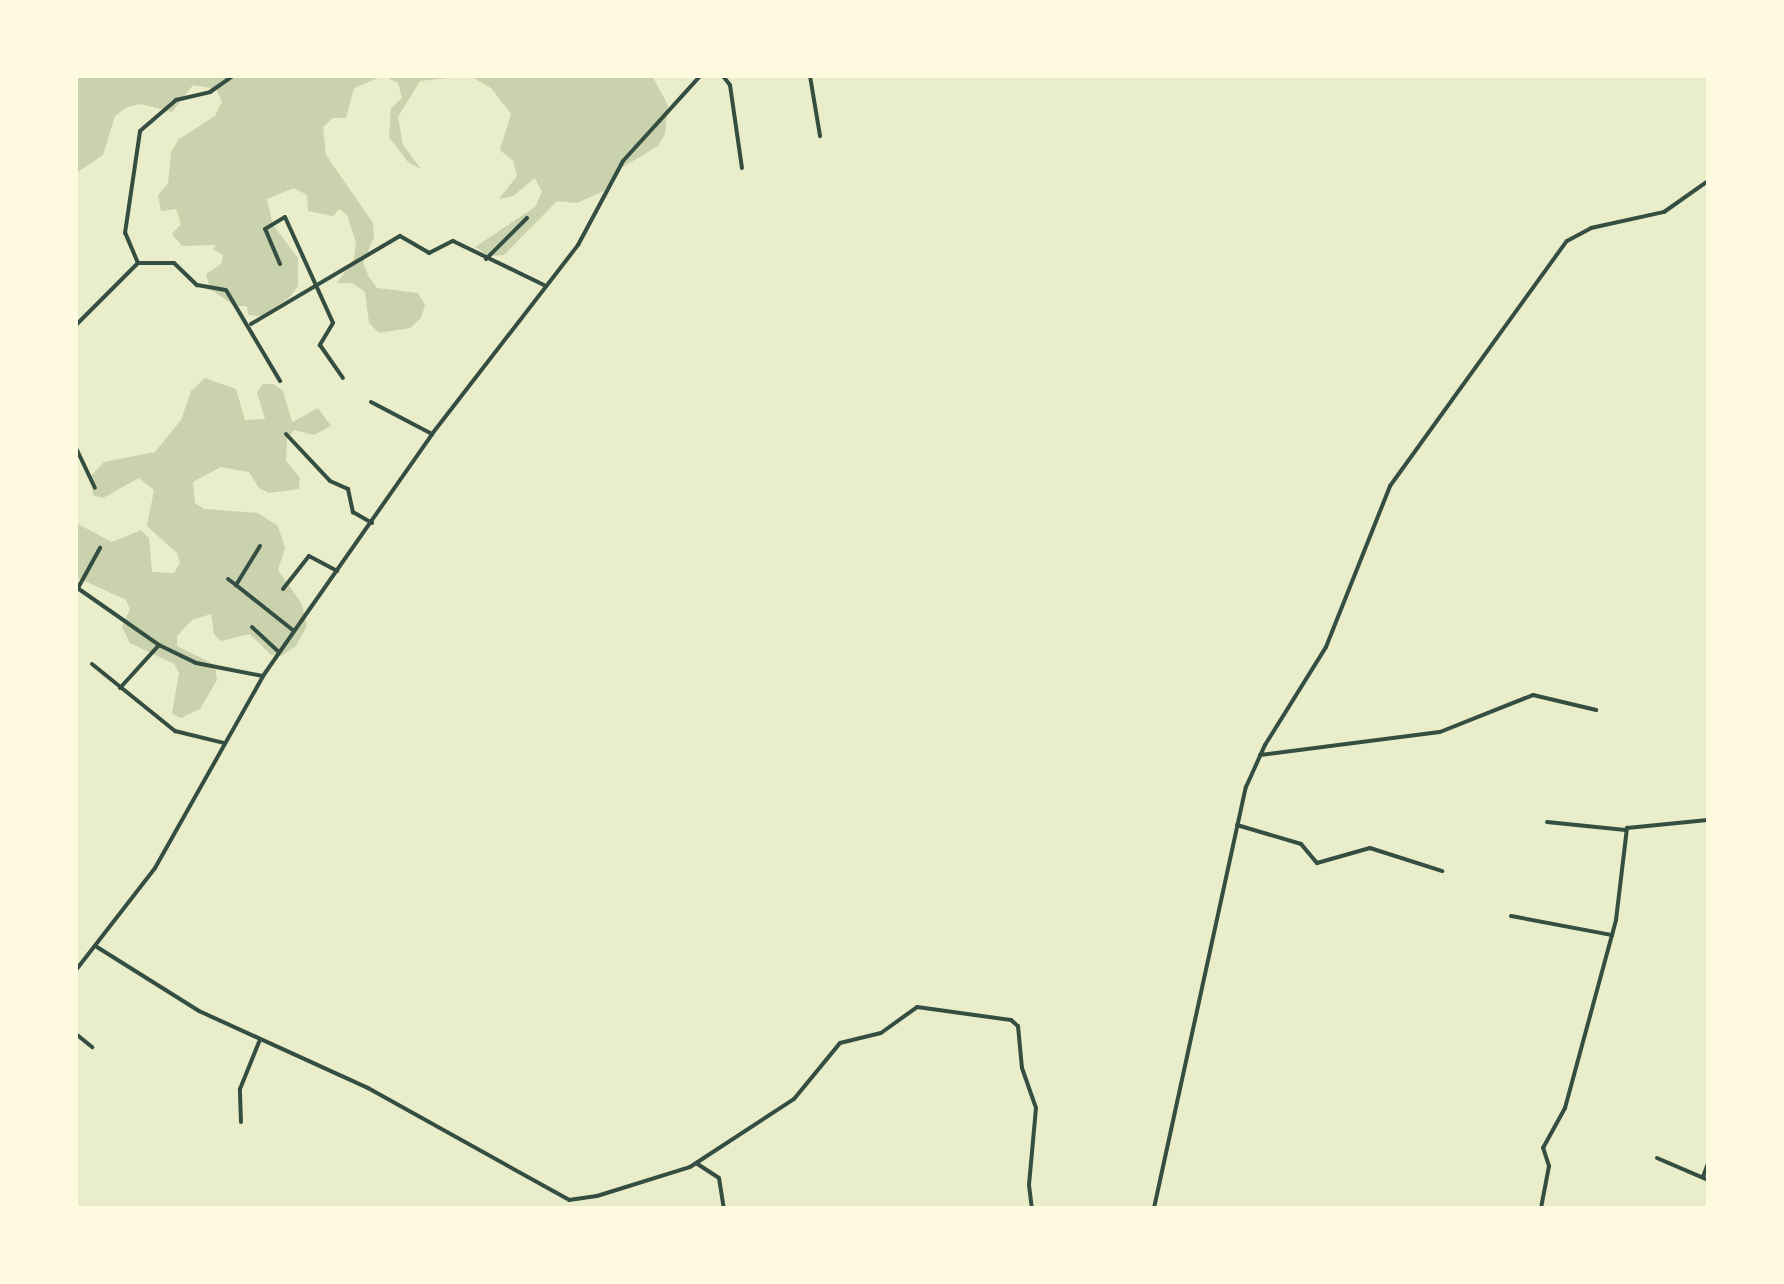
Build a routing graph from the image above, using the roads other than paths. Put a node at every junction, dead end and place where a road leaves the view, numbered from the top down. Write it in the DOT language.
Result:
graph roads {
  1 [pos="233,76"];
  2 [pos="700,76"];
  3 [pos="723,76"];
  4 [pos="810,76"];
  5 [pos="820,136"];
  6 [pos="742,168"];
  7 [pos="1708,181"];
  8 [pos="527,218"];
  9 [pos="485,260"];
  10 [pos="138,263"];
  11 [pos="280,264"];
  12 [pos="544,285"];
  13 [pos="316,288"];
  14 [pos="251,324"];
  15 [pos="76,325"];
  16 [pos="343,378"];
  17 [pos="280,381"];
  18 [pos="371,402"];
  19 [pos="286,434"];
  20 [pos="432,434"];
  21 [pos="76,448"];
  22 [pos="95,488"];
  23 [pos="372,523"];
  24 [pos="260,546"];
  25 [pos="100,548"];
  26 [pos="337,571"];
  27 [pos="228,579"];
  28 [pos="236,585"];
  29 [pos="77,588"];
  30 [pos="283,589"];
  31 [pos="252,627"];
  32 [pos="294,631"];
  33 [pos="159,645"];
  34 [pos="279,652"];
  35 [pos="92,664"];
  36 [pos="263,676"];
  37 [pos="120,688"];
  38 [pos="1596,710"];
  39 [pos="224,743"];
  40 [pos="1260,755"];
  41 [pos="1708,820"];
  42 [pos="1547,822"];
  43 [pos="1237,825"];
  44 [pos="1626,830"];
  45 [pos="1442,871"];
  46 [pos="1511,916"];
  47 [pos="1612,935"];
  48 [pos="97,947"];
  49 [pos="76,970"];
  50 [pos="76,1034"];
  51 [pos="259,1042"];
  52 [pos="92,1047"];
  53 [pos="241,1122"];
  54 [pos="1657,1158"];
  55 [pos="696,1163"];
  56 [pos="1708,1163"];
  57 [pos="1705,1178"];
  58 [pos="724,1208"];
  59 [pos="1032,1208"];
  60 [pos="1154,1208"];
  61 [pos="1541,1208"];
  1 -- 10 [label="street"];
  2 -- 12 [label="street"];
  3 -- 6 [label="street"];
  4 -- 5 [label="street"];
  7 -- 40 [label="street"];
  8 -- 9 [label="street"];
  9 -- 12 [label="street"];
  9 -- 13 [label="street"];
  10 -- 14 [label="street"];
  10 -- 15 [label="street"];
  11 -- 13 [label="street"];
  12 -- 20 [label="street"];
  13 -- 14 [label="street"];
  13 -- 16 [label="street"];
  14 -- 17 [label="street"];
  18 -- 20 [label="street"];
  19 -- 23 [label="street"];
  20 -- 23 [label="street"];
  21 -- 22 [label="street"];
  23 -- 26 [label="street"];
  24 -- 28 [label="street"];
  25 -- 29 [label="street"];
  26 -- 30 [label="street"];
  26 -- 32 [label="street"];
  27 -- 28 [label="street"];
  28 -- 32 [label="street"];
  29 -- 33 [label="street"];
  31 -- 34 [label="street"];
  32 -- 34 [label="street"];
  33 -- 36 [label="street"];
  33 -- 37 [label="street"];
  34 -- 36 [label="street"];
  35 -- 37 [label="street"];
  36 -- 39 [label="street"];
  37 -- 39 [label="street"];
  38 -- 40 [label="street"];
  39 -- 48 [label="street"];
  40 -- 43 [label="street"];
  41 -- 44 [label="street"];
  42 -- 44 [label="street"];
  43 -- 45 [label="street"];
  43 -- 60 [label="street"];
  44 -- 47 [label="street"];
  46 -- 47 [label="street"];
  47 -- 61 [label="street"];
  48 -- 49 [label="street"];
  48 -- 51 [label="street"];
  50 -- 52 [label="street"];
  51 -- 53 [label="street"];
  51 -- 55 [label="street"];
  54 -- 57 [label="street"];
  55 -- 58 [label="street"];
  55 -- 59 [label="street"];
  56 -- 57 [label="street"];
}
